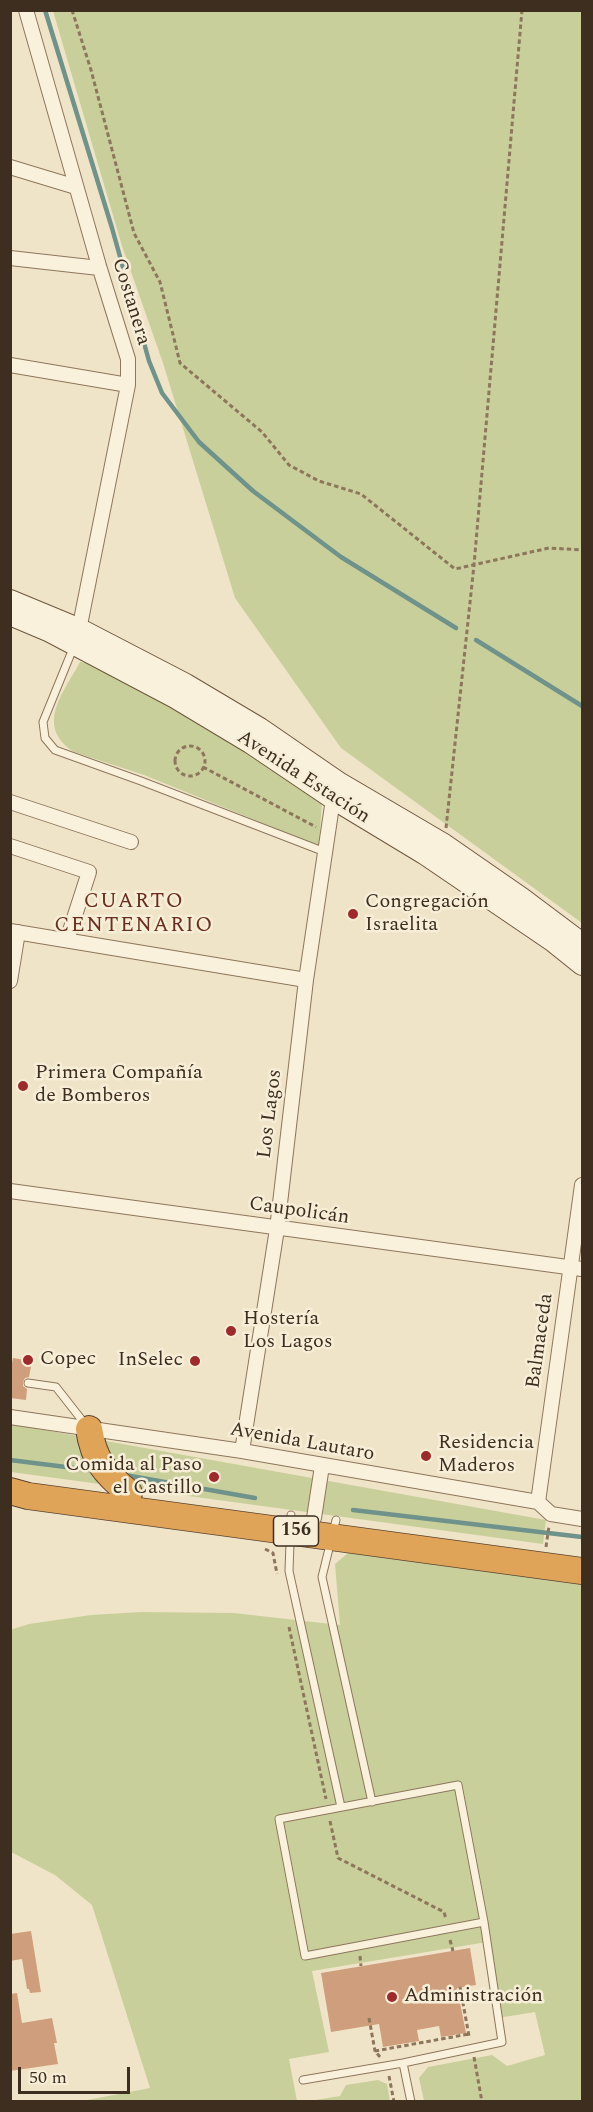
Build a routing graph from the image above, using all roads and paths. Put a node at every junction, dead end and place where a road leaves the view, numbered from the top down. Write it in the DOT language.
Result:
graph roads {
  1 [pos="26,10"];
  2 [pos="72,10"];
  3 [pos="522,10"];
  4 [pos="10,167"];
  5 [pos="76,187"];
  6 [pos="10,258"];
  7 [pos="99,268"];
  8 [pos="10,365"];
  9 [pos="128,385"];
  10 [pos="582,550"];
  11 [pos="474,565"];
  12 [pos="10,600"];
  13 [pos="10,615"];
  14 [pos="77,637"];
  15 [pos="203,767"];
  16 [pos="337,791"];
  17 [pos="10,802"];
  18 [pos="328,834"];
  19 [pos="131,842"];
  20 [pos="444,844"];
  21 [pos="10,846"];
  22 [pos="325,852"];
  23 [pos="14,932"];
  24 [pos="67,940"];
  25 [pos="582,943"];
  26 [pos="582,965"];
  27 [pos="306,980"];
  28 [pos="10,981"];
  29 [pos="582,1185"];
  30 [pos="10,1191"];
  31 [pos="277,1229"];
  32 [pos="577,1269"];
  33 [pos="28,1383"];
  34 [pos="10,1417"];
  35 [pos="89,1429"];
  36 [pos="242,1452"];
  37 [pos="322,1466"];
  38 [pos="10,1485"];
  39 [pos="10,1491"];
  40 [pos="129,1493"];
  41 [pos="538,1502"];
  42 [pos="582,1519"];
  43 [pos="313,1524"];
  44 [pos="582,1554"];
  45 [pos="582,1571"];
  46 [pos="372,1802"];
  47 [pos="341,1807"];
  48 [pos="484,1922"];
  49 [pos="369,2018"];
  50 [pos="375,2052"];
  51 [pos="404,2063"];
  52 [pos="303,2080"];
  53 [pos="411,2102"];
  1 -- 5 [label="street, Costanera"];
  2 -- 11 [label="path"];
  3 -- 11 [label="path"];
  4 -- 5 [label="street"];
  5 -- 7 [label="street, Costanera"];
  6 -- 7 [label="street"];
  7 -- 9 [label="street, Costanera"];
  8 -- 9 [label="street"];
  9 -- 14 [label="street, Costanera"];
  10 -- 11 [label="path"];
  11 -- 20 [label="path"];
  12 -- 14 [label="street, Avenida Estación"];
  13 -- 14 [label="street, Avenida Estación"];
  14 -- 16 [label="street, Avenida Estación"];
  14 -- 22 [label="lane"];
  15 -- 15 [label="path"];
  15 -- 18 [label="path"];
  16 -- 18 [label="street, Los Lagos"];
  16 -- 20 [label="street, Avenida Estación"];
  16 -- 26 [label="street, Avenida Estación"];
  17 -- 19 [label="street"];
  18 -- 22 [label="street, Los Lagos"];
  20 -- 25 [label="street, Avenida Estación"];
  21 -- 24 [label="street"];
  22 -- 27 [label="street, Los Lagos"];
  23 -- 24 [label="street"];
  23 -- 28 [label="street"];
  24 -- 27 [label="street"];
  27 -- 31 [label="street, Los Lagos"];
  29 -- 32 [label="street, Balmaceda"];
  30 -- 31 [label="street, Caupolicán"];
  31 -- 32 [label="street, Caupolicán"];
  31 -- 36 [label="street, Los Lagos"];
  32 -- 41 [label="street, Balmaceda"];
  33 -- 35 [label="lane"];
  34 -- 35 [label="street, Avenida Lautaro"];
  35 -- 36 [label="street, Avenida Lautaro"];
  35 -- 40 [label="highway"];
  36 -- 37 [label="street, Avenida Lautaro"];
  37 -- 41 [label="street, Avenida Lautaro"];
  37 -- 43 [label="street"];
  38 -- 40 [label="highway, 156"];
  39 -- 43 [label="highway, 156"];
  40 -- 43 [label="highway, 156"];
  41 -- 42 [label="street, Avenida Lautaro"];
  43 -- 44 [label="highway, 156"];
  43 -- 45 [label="highway, 156"];
  43 -- 46 [label="lane"];
  43 -- 47 [label="lane"];
  46 -- 47 [label="lane"];
  46 -- 48 [label="lane"];
  47 -- 48 [label="lane"];
  48 -- 51 [label="lane"];
  49 -- 50 [label="path"];
  51 -- 52 [label="lane"];
  51 -- 53 [label="lane"];
}
